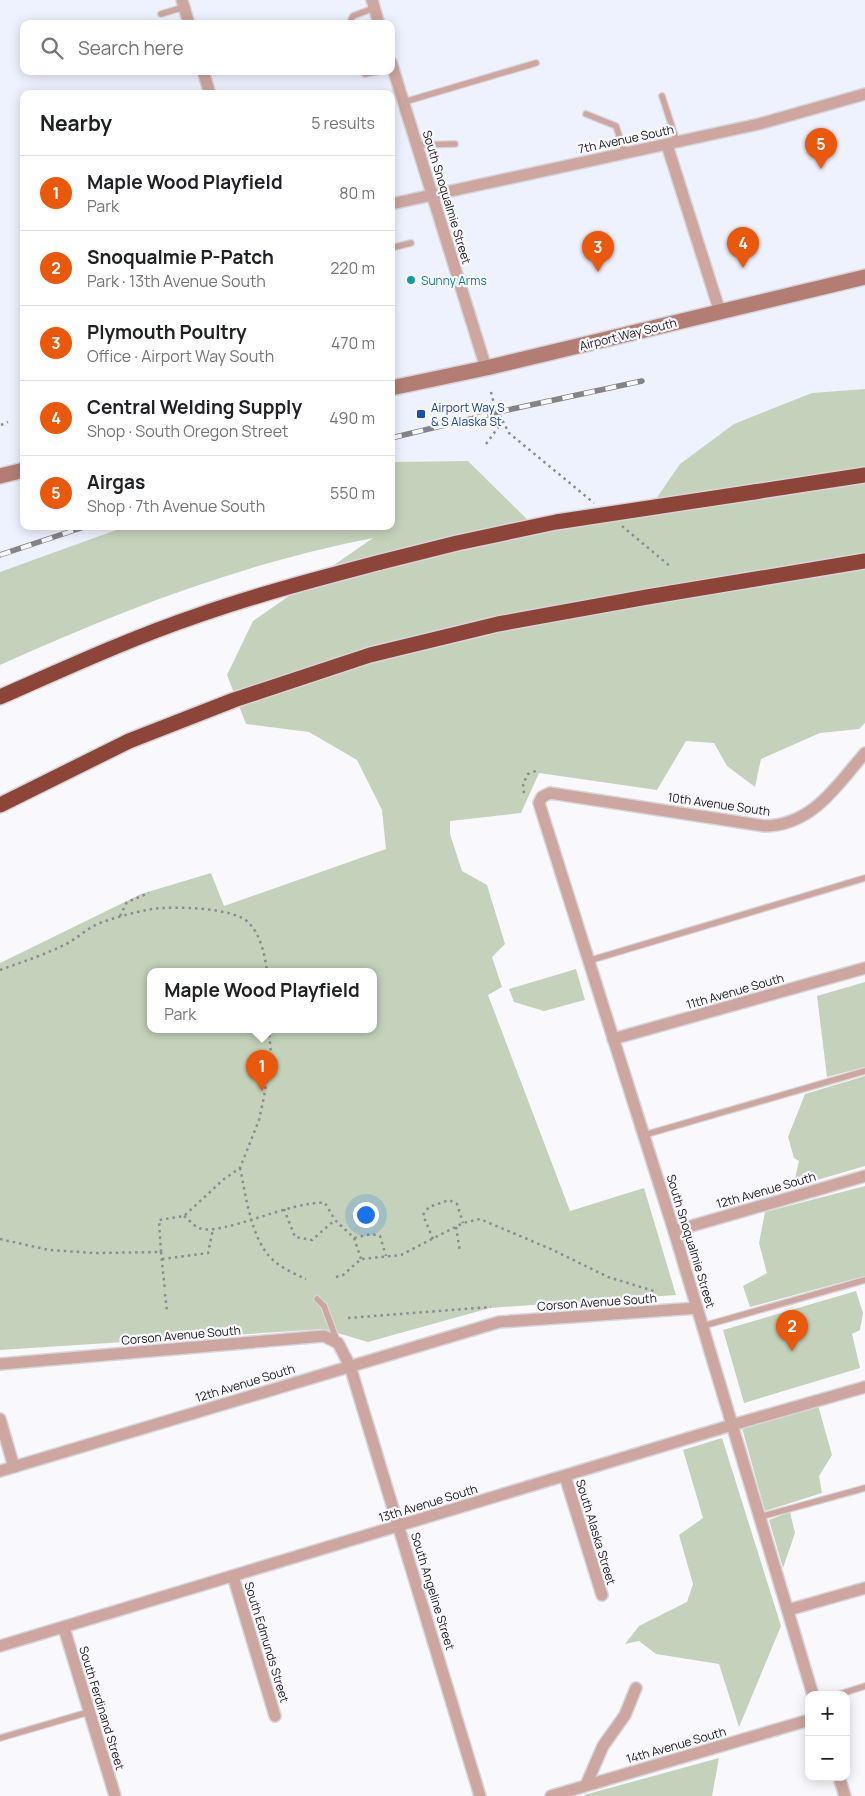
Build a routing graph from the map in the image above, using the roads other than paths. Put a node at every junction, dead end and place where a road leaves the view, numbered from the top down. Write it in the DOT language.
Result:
graph roads {
  1 [pos="183,3"];
  2 [pos="373,4"];
  3 [pos="161,14"];
  4 [pos="188,20"];
  5 [pos="351,20"];
  6 [pos="378,20"];
  7 [pos="536,63"];
  8 [pos="204,75"];
  9 [pos="395,75"];
  10 [pos="209,90"];
  11 [pos="865,94"];
  12 [pos="662,96"];
  13 [pos="404,102"];
  14 [pos="586,114"];
  15 [pos="455,144"];
  16 [pos="672,144"];
  17 [pos="417,145"];
  18 [pos="625,154"];
  19 [pos="433,195"];
  20 [pos="395,203"];
  21 [pos="411,243"];
  22 [pos="395,247"];
  23 [pos="865,277"];
  24 [pos="720,312"];
  25 [pos="486,368"];
  26 [pos="395,387"];
  27 [pos="20,471"];
  28 [pos="865,475"];
  29 [pos="0,476"];
  30 [pos="865,561"];
  31 [pos="0,697"];
  32 [pos="865,753"];
  33 [pos="542,797"];
  34 [pos="0,805"];
  35 [pos="865,878"];
  36 [pos="588,961"];
  37 [pos="865,968"];
  38 [pos="613,1040"];
  39 [pos="865,1071"];
  40 [pos="644,1135"];
  41 [pos="865,1176"];
  42 [pos="674,1231"];
  43 [pos="865,1280"];
  44 [pos="317,1299"];
  45 [pos="697,1308"];
  46 [pos="499,1322"];
  47 [pos="703,1326"];
  48 [pos="338,1342"];
  49 [pos="0,1364"];
  50 [pos="350,1366"];
  51 [pos="865,1387"];
  52 [pos="0,1419"];
  53 [pos="732,1426"];
  54 [pos="14,1466"];
  55 [pos="0,1471"];
  56 [pos="565,1476"];
  57 [pos="865,1488"];
  58 [pos="760,1517"];
  59 [pos="398,1526"];
  60 [pos="233,1576"];
  61 [pos="865,1588"];
  62 [pos="602,1595"];
  63 [pos="788,1610"];
  64 [pos="64,1628"];
  65 [pos="0,1646"];
  66 [pos="865,1686"];
  67 [pos="636,1688"];
  68 [pos="812,1691"];
  69 [pos="849,1691"];
  70 [pos="89,1712"];
  71 [pos="275,1716"];
  72 [pos="805,1721"];
  73 [pos="0,1738"];
  74 [pos="840,1781"];
  75 [pos="586,1785"];
  76 [pos="569,1794"];
  77 [pos="115,1796"];
  78 [pos="480,1796"];
  79 [pos="551,1796"];
  80 [pos="845,1796"];
  1 -- 3 [label="lane"];
  1 -- 4 [label="street"];
  2 -- 5 [label="lane"];
  2 -- 6 [label="street"];
  7 -- 13 [label="lane"];
  8 -- 10 [label="street"];
  9 -- 13 [label="street, South Snoqualmie Street"];
  11 -- 16 [label="street, 7th Avenue South"];
  12 -- 16 [label="lane"];
  13 -- 17 [label="street, South Snoqualmie Street"];
  14 -- 18 [label="lane"];
  15 -- 17 [label="lane"];
  16 -- 18 [label="street, 7th Avenue South"];
  16 -- 24 [label="street"];
  17 -- 19 [label="street, South Snoqualmie Street"];
  18 -- 19 [label="street, 7th Avenue South"];
  19 -- 20 [label="street, 7th Avenue South"];
  19 -- 25 [label="street, South Snoqualmie Street"];
  21 -- 22 [label="lane"];
  23 -- 24 [label="main road, Airport Way South"];
  24 -- 25 [label="main road, Airport Way South"];
  25 -- 26 [label="main road, Airport Way South"];
  27 -- 29 [label="main road"];
  28 -- 31 [label="highway, bridge"];
  30 -- 34 [label="highway"];
  32 -- 33 [label="street, 10th Avenue South"];
  33 -- 36 [label="street, South Snoqualmie Street"];
  35 -- 36 [label="lane"];
  36 -- 38 [label="street, South Snoqualmie Street"];
  37 -- 38 [label="street, 11th Avenue South"];
  38 -- 40 [label="street, South Snoqualmie Street"];
  39 -- 40 [label="lane"];
  40 -- 42 [label="street, South Snoqualmie Street"];
  41 -- 42 [label="street, 12th Avenue South"];
  42 -- 45 [label="street, South Snoqualmie Street"];
  43 -- 47 [label="lane"];
  44 -- 48 [label="lane"];
  45 -- 46 [label="street, Corson Avenue South"];
  45 -- 47 [label="street, South Snoqualmie Street"];
  46 -- 50 [label="street, 12th Avenue South"];
  47 -- 53 [label="street, South Snoqualmie Street"];
  48 -- 49 [label="street, Corson Avenue South"];
  48 -- 50 [label="street"];
  50 -- 54 [label="street, 12th Avenue South"];
  50 -- 59 [label="street, South Angeline Street"];
  51 -- 53 [label="street, 13th Avenue South"];
  52 -- 54 [label="street"];
  53 -- 56 [label="street, 13th Avenue South"];
  53 -- 58 [label="street, South Snoqualmie Street"];
  54 -- 55 [label="street, 12th Avenue South"];
  56 -- 59 [label="street, 13th Avenue South"];
  56 -- 62 [label="street, South Alaska Street"];
  57 -- 58 [label="lane"];
  58 -- 63 [label="street, South Snoqualmie Street"];
  59 -- 60 [label="street, 13th Avenue South"];
  59 -- 78 [label="street, South Angeline Street"];
  60 -- 64 [label="street, 13th Avenue South"];
  60 -- 71 [label="street, South Edmunds Street"];
  61 -- 63 [label="street"];
  63 -- 68 [label="street, South Snoqualmie Street"];
  64 -- 65 [label="street, 13th Avenue South"];
  64 -- 70 [label="street, South Ferdinand Street"];
  66 -- 69 [label="lane"];
  67 -- 75 [label="street"];
  70 -- 73 [label="lane"];
  70 -- 77 [label="street, South Ferdinand Street"];
  72 -- 75 [label="street, 14th Avenue South"];
  74 -- 80 [label="street"];
  75 -- 76 [label="street, 14th Avenue South"];
  76 -- 79 [label="street, 14th Avenue South"];
}
